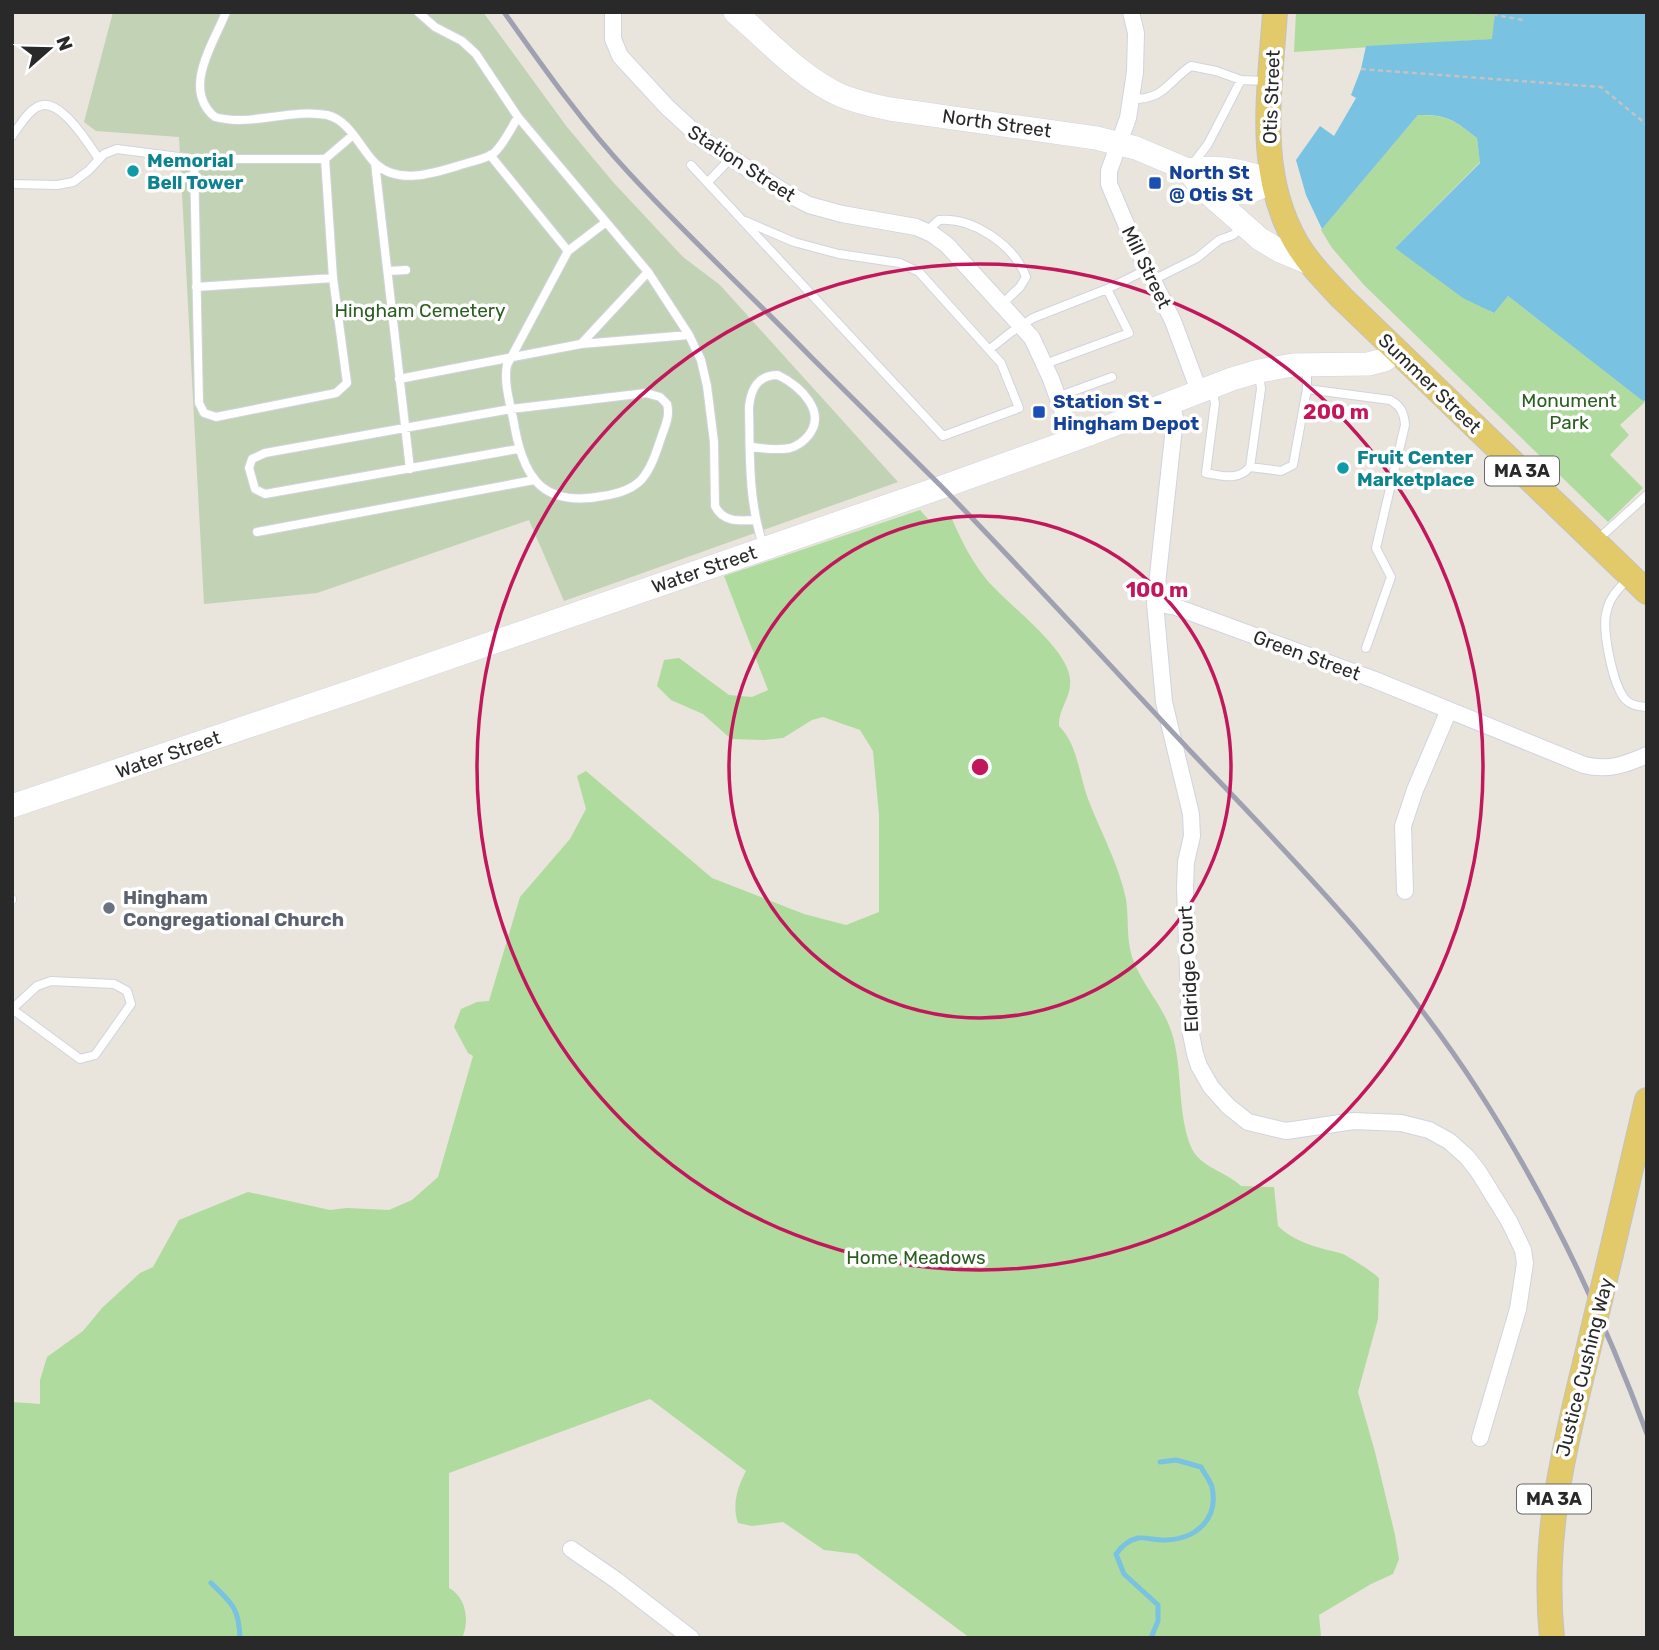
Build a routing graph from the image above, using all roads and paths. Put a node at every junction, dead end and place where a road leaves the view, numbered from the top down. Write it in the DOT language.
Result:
graph roads {
  1 [pos="226,12"];
  2 [pos="418,12"];
  3 [pos="613,12"];
  4 [pos="735,12"];
  5 [pos="1131,12"];
  6 [pos="1275,12"];
  7 [pos="1483,13"];
  8 [pos="1476,15"];
  9 [pos="1524,20"];
  10 [pos="1361,69"];
  11 [pos="1241,80"];
  12 [pos="1270,80"];
  13 [pos="1130,99"];
  14 [pos="518,117"];
  15 [pos="1647,125"];
  16 [pos="353,135"];
  17 [pos="12,136"];
  18 [pos="1119,143"];
  19 [pos="490,156"];
  20 [pos="731,158"];
  21 [pos="99,159"];
  22 [pos="194,159"];
  23 [pos="325,159"];
  24 [pos="375,163"];
  25 [pos="691,165"];
  26 [pos="1194,178"];
  27 [pos="708,182"];
  28 [pos="1273,182"];
  29 [pos="12,184"];
  30 [pos="745,221"];
  31 [pos="606,222"];
  32 [pos="1244,225"];
  33 [pos="927,231"];
  34 [pos="568,251"];
  35 [pos="1311,264"];
  36 [pos="406,270"];
  37 [pos="388,271"];
  38 [pos="648,272"];
  39 [pos="1150,275"];
  40 [pos="333,278"];
  41 [pos="196,287"];
  42 [pos="1107,289"];
  43 [pos="1002,304"];
  44 [pos="1021,325"];
  45 [pos="689,335"];
  46 [pos="581,344"];
  47 [pos="990,349"];
  48 [pos="1397,351"];
  49 [pos="512,357"];
  50 [pos="1045,364"];
  51 [pos="1307,364"];
  52 [pos="1259,371"];
  53 [pos="1112,377"];
  54 [pos="399,379"];
  55 [pos="1205,389"];
  56 [pos="1307,389"];
  57 [pos="1057,397"];
  58 [pos="1171,402"];
  59 [pos="511,409"];
  60 [pos="404,428"];
  61 [pos="1073,440"];
  62 [pos="750,447"];
  63 [pos="519,449"];
  64 [pos="1250,467"];
  65 [pos="410,469"];
  66 [pos="534,480"];
  67 [pos="1647,495"];
  68 [pos="754,520"];
  69 [pos="257,532"];
  70 [pos="1595,542"];
  71 [pos="764,548"];
  72 [pos="1639,584"];
  73 [pos="1155,603"];
  74 [pos="1366,648"];
  75 [pos="1647,707"];
  76 [pos="1449,710"];
  77 [pos="1647,755"];
  78 [pos="12,806"];
  79 [pos="1405,891"];
  80 [pos="12,1009"];
  81 [pos="1647,1100"];
  82 [pos="1480,1438"];
  83 [pos="570,1549"];
  84 [pos="691,1638"];
  85 [pos="1552,1638"];
  1 -- 16 [label="lane"];
  2 -- 14 [label="lane"];
  3 -- 20 [label="street, Station Street"];
  4 -- 18 [label="main road, North Street"];
  5 -- 13 [label="street, Mill Street"];
  6 -- 12 [label="main road, Otis Street / MA 3A"];
  7 -- 8 [label="path"];
  7 -- 9 [label="path"];
  10 -- 15 [label="path"];
  11 -- 12 [label="lane"];
  11 -- 13 [label="lane"];
  11 -- 26 [label="lane"];
  12 -- 28 [label="main road, Otis Street / MA 3A"];
  13 -- 18 [label="street, Mill Street"];
  14 -- 19 [label="lane"];
  14 -- 31 [label="lane"];
  16 -- 23 [label="lane"];
  16 -- 24 [label="lane"];
  17 -- 21 [label="lane"];
  18 -- 26 [label="main road, North Street"];
  18 -- 39 [label="street, Mill Street"];
  19 -- 24 [label="lane"];
  19 -- 34 [label="lane"];
  20 -- 27 [label="lane"];
  20 -- 33 [label="street, Station Street"];
  21 -- 22 [label="lane"];
  21 -- 29 [label="lane"];
  22 -- 23 [label="lane"];
  22 -- 41 [label="lane"];
  23 -- 40 [label="lane"];
  24 -- 37 [label="lane"];
  25 -- 27 [label="lane"];
  26 -- 28 [label="main road, North Street"];
  26 -- 32 [label="main road"];
  27 -- 30 [label="lane"];
  28 -- 35 [label="main road, Summer Street / MA 3A"];
  30 -- 47 [label="lane"];
  30 -- 47 [label="lane"];
  31 -- 34 [label="lane"];
  31 -- 38 [label="lane"];
  32 -- 35 [label="main road"];
  32 -- 39 [label="lane"];
  33 -- 43 [label="street, Station Street"];
  33 -- 43 [label="lane"];
  34 -- 49 [label="lane"];
  35 -- 48 [label="main road, Summer Street / MA 3A"];
  36 -- 37 [label="lane"];
  37 -- 54 [label="lane"];
  38 -- 45 [label="lane"];
  38 -- 46 [label="lane"];
  39 -- 42 [label="lane"];
  39 -- 55 [label="street, Mill Street"];
  40 -- 41 [label="lane"];
  40 -- 41 [label="lane"];
  42 -- 44 [label="lane"];
  42 -- 50 [label="lane"];
  43 -- 44 [label="street, Station Street"];
  44 -- 47 [label="lane"];
  44 -- 50 [label="street, Station Street"];
  45 -- 46 [label="lane"];
  45 -- 68 [label="lane"];
  46 -- 49 [label="lane"];
  48 -- 51 [label="main road, Water Street"];
  48 -- 70 [label="main road, Summer Street / MA 3A"];
  49 -- 54 [label="lane"];
  49 -- 59 [label="lane"];
  50 -- 57 [label="street, Station Street"];
  51 -- 52 [label="main road, Water Street"];
  51 -- 56 [label="lane"];
  52 -- 55 [label="main road, Water Street"];
  52 -- 64 [label="lane"];
  53 -- 57 [label="lane"];
  54 -- 60 [label="lane"];
  55 -- 58 [label="main road, Water Street"];
  55 -- 64 [label="lane"];
  56 -- 64 [label="lane"];
  56 -- 74 [label="lane"];
  57 -- 61 [label="street, Station Street"];
  58 -- 61 [label="main road, Water Street"];
  58 -- 73 [label="street"];
  59 -- 60 [label="lane"];
  59 -- 63 [label="lane"];
  59 -- 66 [label="lane"];
  60 -- 65 [label="lane"];
  60 -- 65 [label="lane"];
  61 -- 71 [label="main road, Water Street"];
  62 -- 62 [label="lane"];
  62 -- 68 [label="lane"];
  63 -- 65 [label="lane"];
  63 -- 66 [label="lane"];
  66 -- 69 [label="lane"];
  67 -- 70 [label="lane"];
  68 -- 71 [label="lane"];
  70 -- 72 [label="main road, Summer Street / MA 3A"];
  71 -- 78 [label="main road, Water Street"];
  72 -- 75 [label="lane"];
  73 -- 76 [label="street, Green Street"];
  73 -- 82 [label="street, Eldridge Court"];
  76 -- 77 [label="street, Green Street"];
  76 -- 79 [label="street"];
  80 -- 80 [label="lane"];
  81 -- 85 [label="main road, Justice Cushing Way / MA 3A, bridge"];
  83 -- 84 [label="street"];
}
